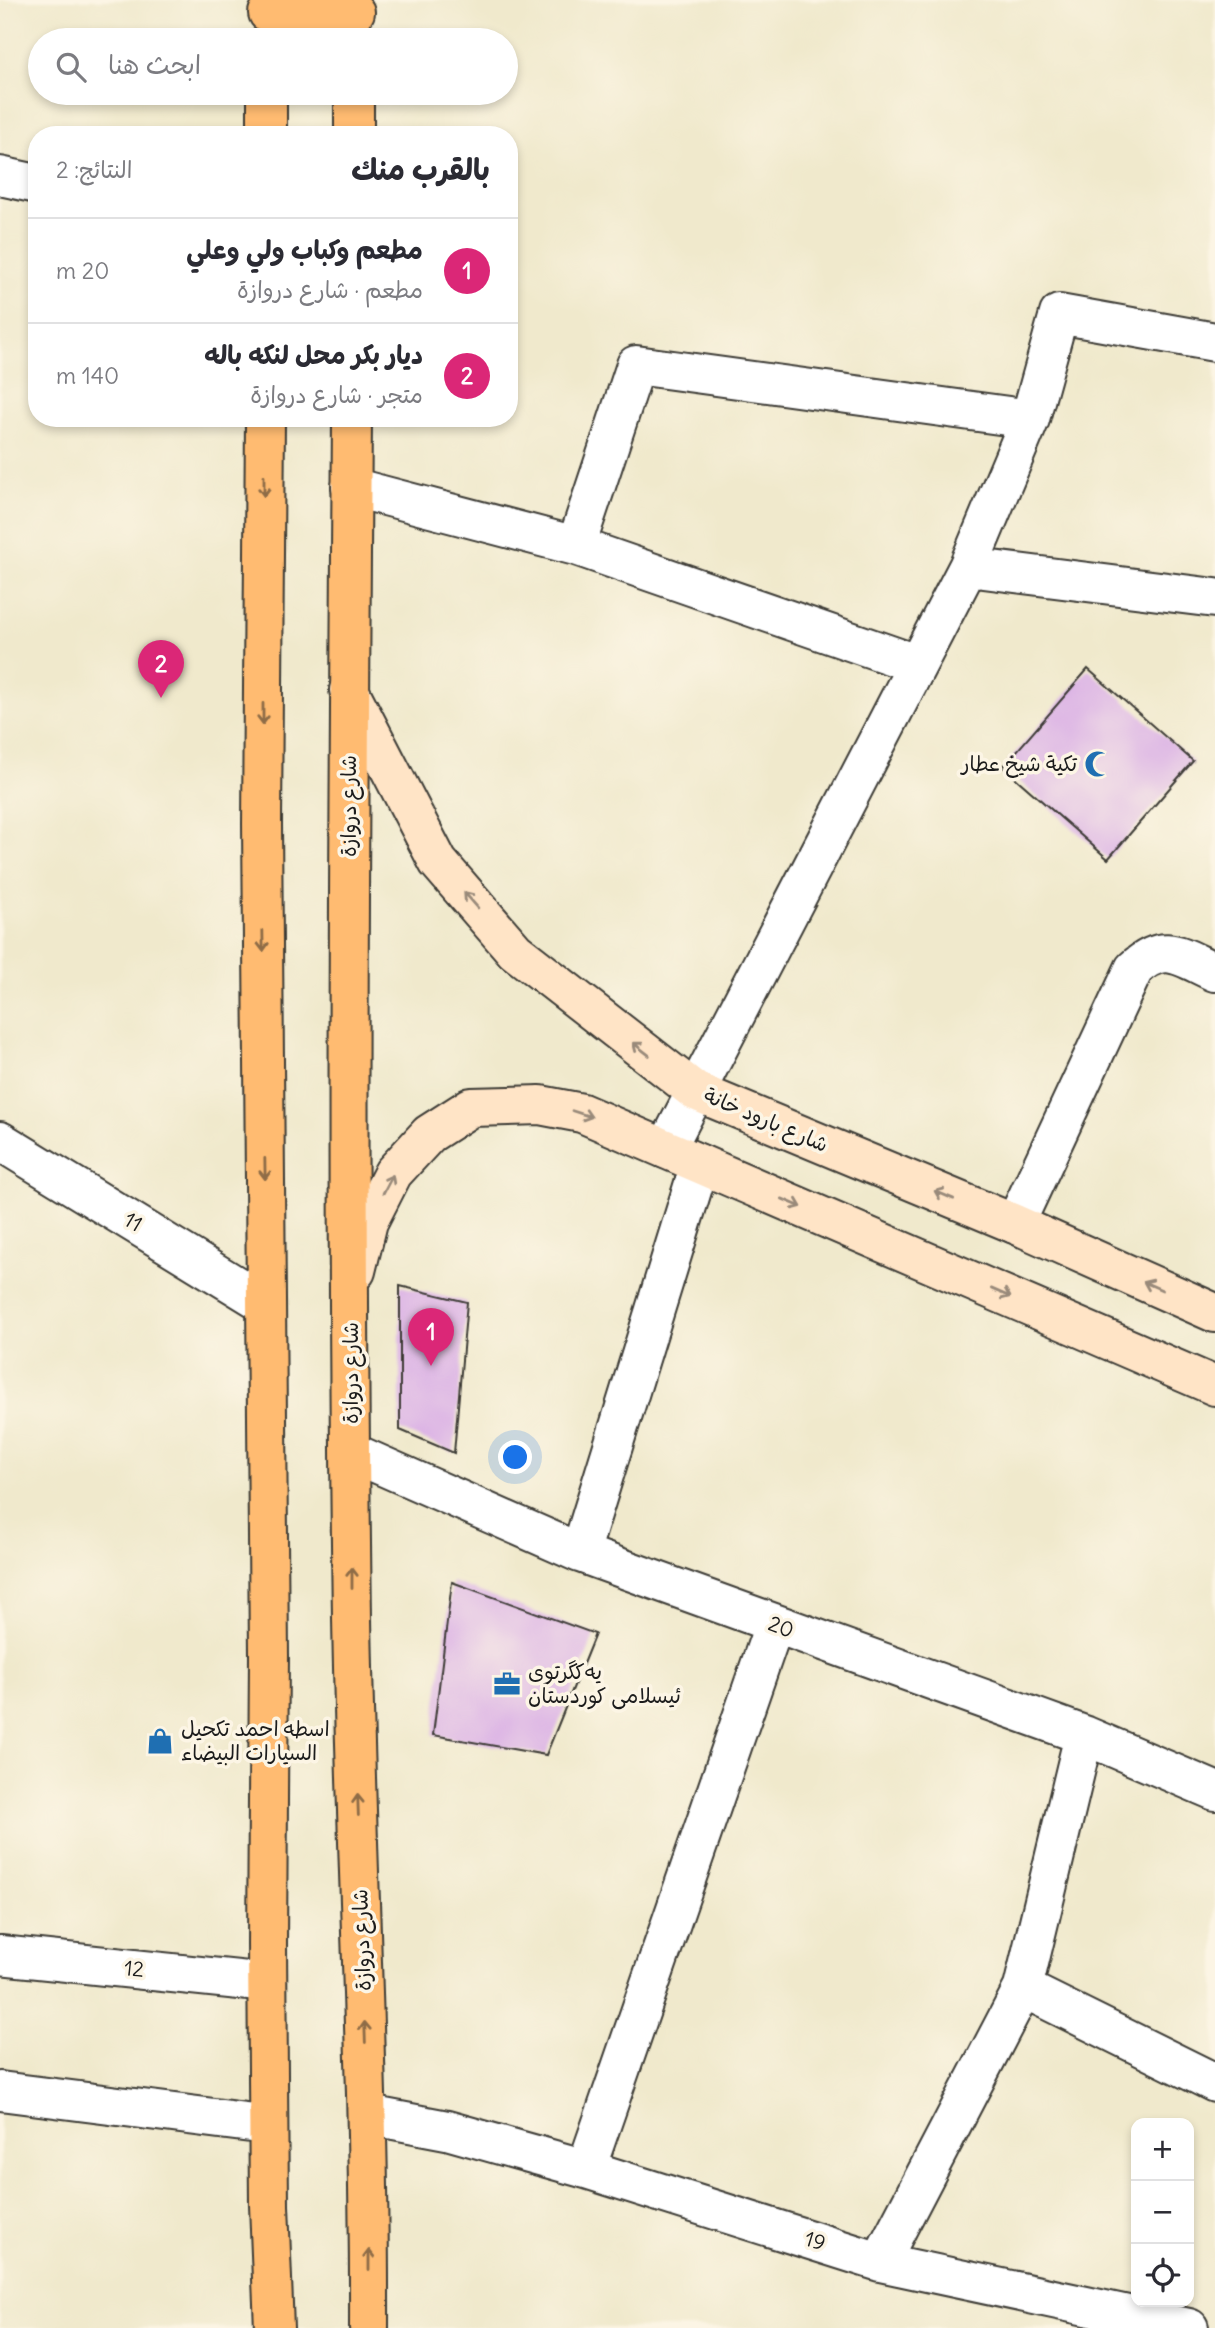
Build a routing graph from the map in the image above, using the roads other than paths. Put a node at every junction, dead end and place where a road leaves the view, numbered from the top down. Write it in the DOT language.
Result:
graph roads {
  1 [pos="268,18"];
  2 [pos="355,18"];
  3 [pos="267,105"];
  4 [pos="354,105"];
  5 [pos="267,126"];
  6 [pos="354,126"];
  7 [pos="0,176"];
  8 [pos="28,182"];
  9 [pos="1215,342"];
  10 [pos="1030,419"];
  11 [pos="265,427"];
  12 [pos="352,427"];
  13 [pos="351,487"];
  14 [pos="576,546"];
  15 [pos="968,567"];
  16 [pos="1215,598"];
  17 [pos="916,664"];
  18 [pos="349,690"];
  19 [pos="1215,972"];
  20 [pos="695,1091"];
  21 [pos="0,1141"];
  22 [pos="683,1156"];
  23 [pos="1015,1224"];
  24 [pos="350,1294"];
  25 [pos="266,1304"];
  26 [pos="1215,1313"];
  27 [pos="1215,1386"];
  28 [pos="351,1452"];
  29 [pos="580,1553"];
  30 [pos="774,1625"];
  31 [pos="1084,1735"];
  32 [pos="1215,1791"];
  33 [pos="0,1955"];
  34 [pos="267,1983"];
  35 [pos="1023,1988"];
  36 [pos="1215,2083"];
  37 [pos="0,2091"];
  38 [pos="368,2115"];
  39 [pos="268,2125"];
  40 [pos="586,2169"];
  41 [pos="880,2262"];
  42 [pos="257,2328"];
  43 [pos="274,2328"];
  44 [pos="369,2328"];
  45 [pos="1189,2328"];
  1 -- 2 [label="main road"];
  3 -- 5 [label="main road"];
  4 -- 6 [label="main road"];
  7 -- 8 [label="street"];
  9 -- 10 [label="street"];
  10 -- 14 [label="street"];
  10 -- 15 [label="street"];
  11 -- 25 [label="main road, one-way"];
  12 -- 13 [label="main road, شارع دروازة"];
  13 -- 14 [label="street"];
  13 -- 18 [label="main road, شارع دروازة"];
  14 -- 17 [label="street"];
  15 -- 16 [label="street"];
  15 -- 17 [label="street"];
  17 -- 20 [label="street"];
  20 -- 18 [label="main road, شارع بارود خانة, one-way"];
  18 -- 24 [label="main road, شارع دروازة"];
  19 -- 23 [label="street"];
  20 -- 22 [label="street"];
  23 -- 20 [label="main road, شارع بارود خانة, one-way"];
  21 -- 25 [label="street, 11"];
  24 -- 22 [label="main road, one-way"];
  22 -- 27 [label="main road, one-way"];
  22 -- 29 [label="street"];
  26 -- 23 [label="main road, شارع بارود خانة, one-way"];
  24 -- 28 [label="main road, شارع دروازة"];
  25 -- 34 [label="main road"];
  28 -- 29 [label="street, 20"];
  38 -- 28 [label="main road, شارع دروازة, one-way"];
  29 -- 30 [label="street, 20"];
  30 -- 31 [label="street, 20"];
  30 -- 40 [label="street"];
  31 -- 32 [label="street, 20"];
  31 -- 35 [label="street"];
  33 -- 34 [label="street, 12"];
  34 -- 39 [label="main road"];
  35 -- 36 [label="street"];
  35 -- 41 [label="street"];
  37 -- 39 [label="street"];
  38 -- 40 [label="street, 19"];
  44 -- 38 [label="main road, شارع دروازة, one-way"];
  39 -- 43 [label="main road"];
  40 -- 41 [label="street, 19"];
  41 -- 45 [label="street, 19"];
  42 -- 43 [label="street"];
}
